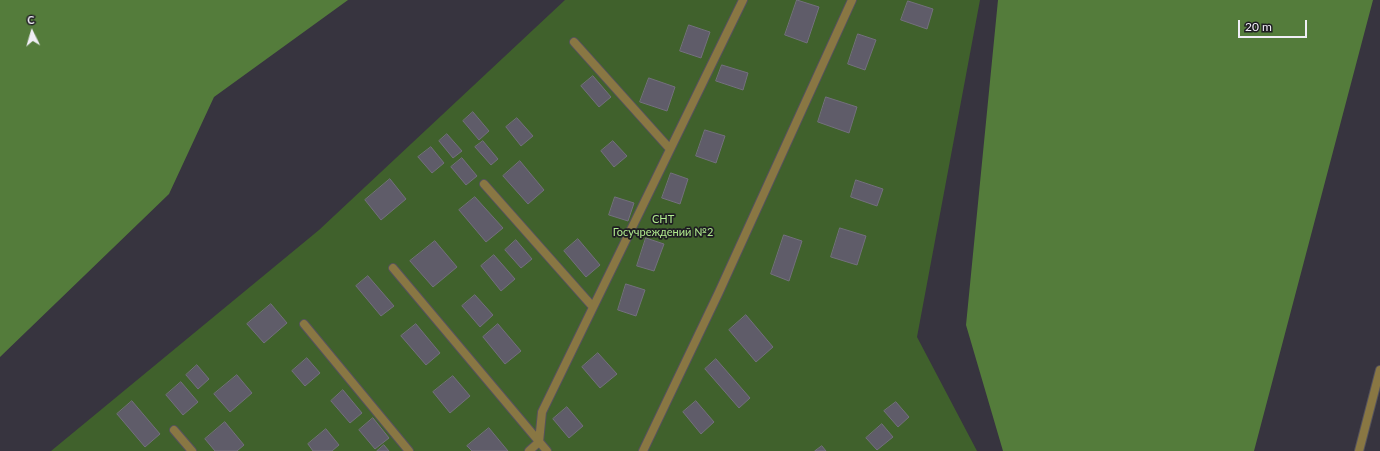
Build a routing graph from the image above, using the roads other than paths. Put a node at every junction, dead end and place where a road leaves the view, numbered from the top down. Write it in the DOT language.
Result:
graph roads {
  1 [pos="743,0"];
  2 [pos="852,0"];
  3 [pos="574,42"];
  4 [pos="670,149"];
  5 [pos="484,184"];
  6 [pos="393,268"];
  7 [pos="593,307"];
  8 [pos="304,324"];
  9 [pos="1380,370"];
  10 [pos="174,430"];
  11 [pos="539,442"];
  12 [pos="192,451"];
  13 [pos="409,451"];
  14 [pos="529,451"];
  15 [pos="547,451"];
  16 [pos="644,451"];
  17 [pos="1360,451"];
  1 -- 4 [label="street"];
  2 -- 16 [label="street"];
  3 -- 4 [label="street"];
  4 -- 7 [label="street"];
  5 -- 7 [label="street"];
  6 -- 11 [label="street"];
  7 -- 11 [label="street"];
  8 -- 13 [label="street"];
  9 -- 17 [label="street"];
  10 -- 12 [label="street"];
  11 -- 14 [label="street"];
  11 -- 15 [label="street"];
}
